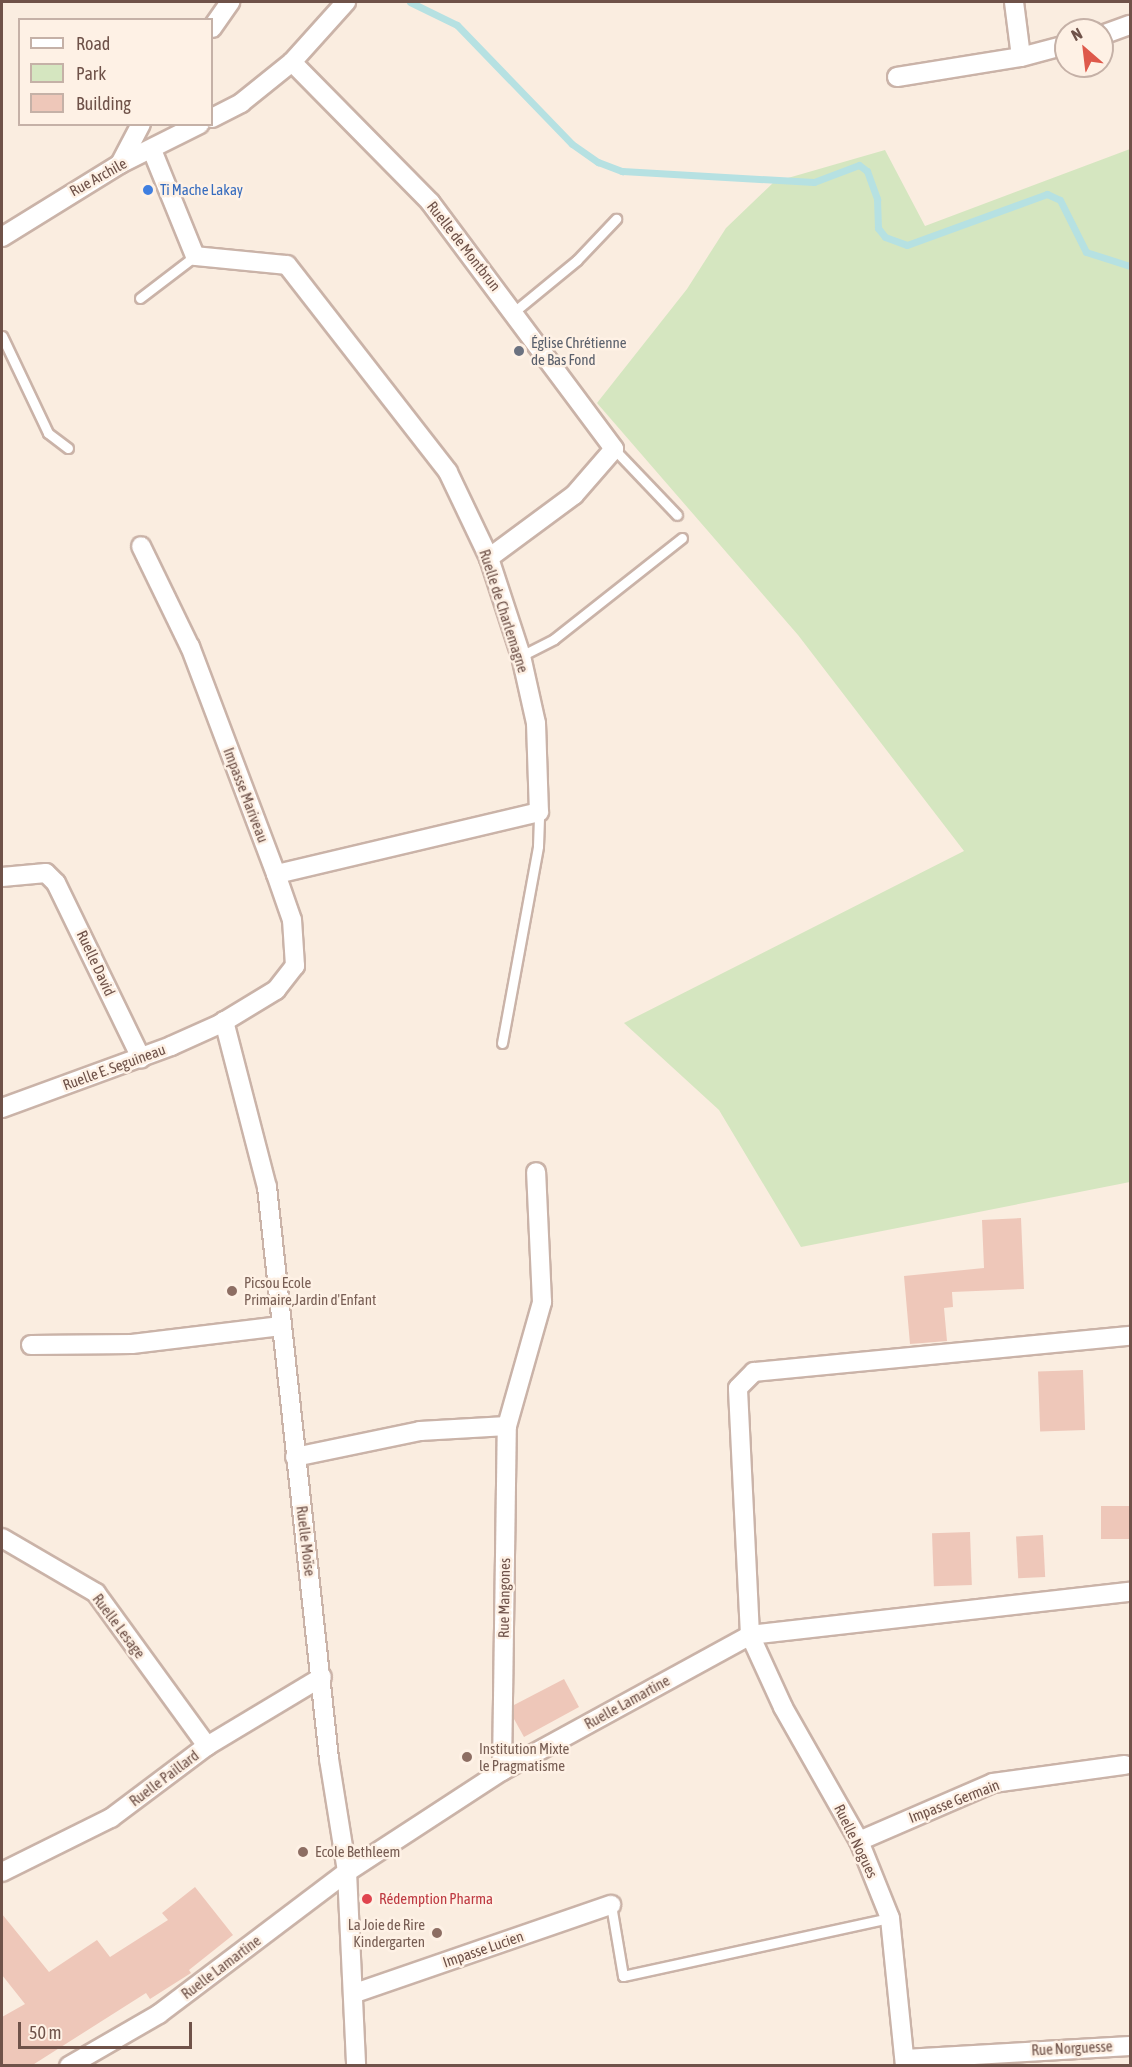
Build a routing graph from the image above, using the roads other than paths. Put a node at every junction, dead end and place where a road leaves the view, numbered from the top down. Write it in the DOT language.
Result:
graph roads {
  1 [pos="230,2"];
  2 [pos="346,2"];
  3 [pos="1014,2"];
  4 [pos="1131,25"];
  5 [pos="213,27"];
  6 [pos="1114,31"];
  7 [pos="1054,48"];
  8 [pos="1021,57"];
  9 [pos="292,62"];
  10 [pos="897,77"];
  11 [pos="213,117"];
  12 [pos="140,126"];
  13 [pos="196,126"];
  14 [pos="152,150"];
  15 [pos="120,164"];
  16 [pos="616,219"];
  17 [pos="2,237"];
  18 [pos="195,256"];
  19 [pos="140,298"];
  20 [pos="515,311"];
  21 [pos="2,336"];
  22 [pos="68,448"];
  23 [pos="614,450"];
  24 [pos="676,515"];
  25 [pos="682,538"];
  26 [pos="141,546"];
  27 [pos="489,558"];
  28 [pos="522,656"];
  29 [pos="539,812"];
  30 [pos="276,874"];
  31 [pos="2,877"];
  32 [pos="224,1021"];
  33 [pos="502,1043"];
  34 [pos="141,1058"];
  35 [pos="2,1108"];
  36 [pos="536,1172"];
  37 [pos="281,1326"];
  38 [pos="1131,1336"];
  39 [pos="31,1345"];
  40 [pos="507,1426"];
  41 [pos="295,1457"];
  42 [pos="2,1538"];
  43 [pos="1131,1592"];
  44 [pos="750,1635"];
  45 [pos="322,1677"];
  46 [pos="207,1746"];
  47 [pos="1125,1765"];
  48 [pos="502,1771"];
  49 [pos="860,1841"];
  50 [pos="2,1872"];
  51 [pos="348,1872"];
  52 [pos="611,1905"];
  53 [pos="890,1918"];
  54 [pos="355,1993"];
  55 [pos="1131,2046"];
  56 [pos="905,2062"];
  57 [pos="69,2066"];
  58 [pos="356,2066"];
  1 -- 5 [label="street"];
  2 -- 9 [label="street"];
  3 -- 8 [label="street"];
  4 -- 6 [label="street"];
  7 -- 8 [label="street"];
  8 -- 10 [label="street"];
  9 -- 11 [label="street"];
  9 -- 20 [label="street, Ruelle de Montbrun"];
  12 -- 15 [label="street"];
  13 -- 14 [label="street, Rue Archile"];
  14 -- 15 [label="street, Rue Archile"];
  14 -- 18 [label="street"];
  15 -- 17 [label="street, Rue Archile"];
  16 -- 20 [label="lane"];
  18 -- 19 [label="lane"];
  18 -- 27 [label="street, Ruelle de Charlemagne"];
  20 -- 23 [label="street, Ruelle de Montbrun"];
  21 -- 22 [label="lane"];
  23 -- 24 [label="lane"];
  23 -- 27 [label="street"];
  25 -- 28 [label="lane"];
  26 -- 30 [label="street, Impasse Mariveau"];
  27 -- 28 [label="street, Ruelle de Charlemagne"];
  28 -- 29 [label="street, Ruelle de Charlemagne"];
  29 -- 30 [label="street"];
  29 -- 33 [label="lane"];
  30 -- 32 [label="street, Impasse Mariveau"];
  31 -- 34 [label="street, Ruelle David"];
  32 -- 34 [label="street, Ruelle E. Seguineau"];
  32 -- 37 [label="street, Ruelle Moïse"];
  34 -- 35 [label="street, Ruelle E. Seguineau"];
  36 -- 40 [label="street, Rue Mangones"];
  37 -- 39 [label="street"];
  37 -- 41 [label="street, Ruelle Moïse"];
  38 -- 44 [label="street"];
  40 -- 41 [label="street"];
  40 -- 48 [label="street, Rue Mangones"];
  41 -- 45 [label="street, Ruelle Moïse"];
  42 -- 46 [label="street, Ruelle Lesage"];
  43 -- 44 [label="street, Ruelle Lamartine"];
  44 -- 48 [label="street, Ruelle Lamartine"];
  44 -- 49 [label="street, Ruelle Nogues"];
  45 -- 46 [label="street, Ruelle Paillard"];
  45 -- 51 [label="street, Ruelle Moïse"];
  46 -- 50 [label="street, Ruelle Paillard"];
  47 -- 49 [label="street, Impasse Germain"];
  48 -- 51 [label="street, Ruelle Lamartine"];
  49 -- 53 [label="street, Ruelle Nogues"];
  51 -- 54 [label="street, Ruelle Moïse"];
  51 -- 57 [label="street, Ruelle Lamartine"];
  52 -- 53 [label="lane"];
  52 -- 54 [label="street, Impasse Lucien"];
  53 -- 56 [label="street, Ruelle Nogues"];
  54 -- 58 [label="street, Ruelle Moïse"];
  55 -- 56 [label="street, Rue Norguesse"];
}
